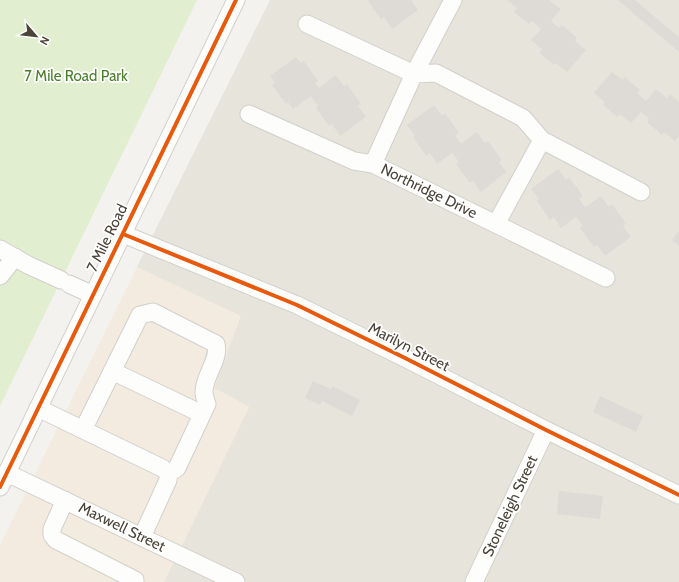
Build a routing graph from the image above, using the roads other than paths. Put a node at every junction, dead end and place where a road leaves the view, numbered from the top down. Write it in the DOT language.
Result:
graph roads {
  1 [pos="236,0"];
  2 [pos="452,0"];
  3 [pos="307,24"];
  4 [pos="414,74"];
  5 [pos="249,114"];
  6 [pos="542,140"];
  7 [pos="373,164"];
  8 [pos="641,192"];
  9 [pos="496,224"];
  10 [pos="123,234"];
  11 [pos="0,248"];
  12 [pos="15,257"];
  13 [pos="0,276"];
  14 [pos="606,278"];
  15 [pos="93,296"];
  16 [pos="112,371"];
  17 [pos="38,408"];
  18 [pos="202,414"];
  19 [pos="83,430"];
  20 [pos="546,430"];
  21 [pos="169,473"];
  22 [pos="3,480"];
  23 [pos="679,495"];
  24 [pos="65,500"];
  25 [pos="142,537"];
  26 [pos="135,582"];
  27 [pos="236,582"];
  28 [pos="474,582"];
  1 -- 10 [label="street, 7 Mile Road"];
  2 -- 4 [label="street"];
  3 -- 4 [label="street"];
  4 -- 6 [label="street"];
  4 -- 7 [label="street"];
  5 -- 7 [label="street, Northridge Drive"];
  6 -- 8 [label="street"];
  6 -- 9 [label="street"];
  7 -- 9 [label="street, Northridge Drive"];
  9 -- 14 [label="street, Northridge Drive"];
  10 -- 15 [label="street, 7 Mile Road"];
  10 -- 20 [label="street, Marilyn Street"];
  11 -- 12 [label="street"];
  12 -- 13 [label="street"];
  12 -- 15 [label="street"];
  15 -- 17 [label="street, 7 Mile Road"];
  16 -- 18 [label="street"];
  16 -- 18 [label="street"];
  16 -- 19 [label="street"];
  17 -- 19 [label="street"];
  17 -- 22 [label="street, 7 Mile Road"];
  18 -- 21 [label="street"];
  19 -- 21 [label="street"];
  20 -- 23 [label="street, Marilyn Street"];
  20 -- 28 [label="street, Stoneleigh Street"];
  21 -- 25 [label="street"];
  22 -- 24 [label="street, Maxwell Street"];
  24 -- 25 [label="street, Maxwell Street"];
  24 -- 26 [label="street"];
  25 -- 27 [label="street, Maxwell Street"];
}
